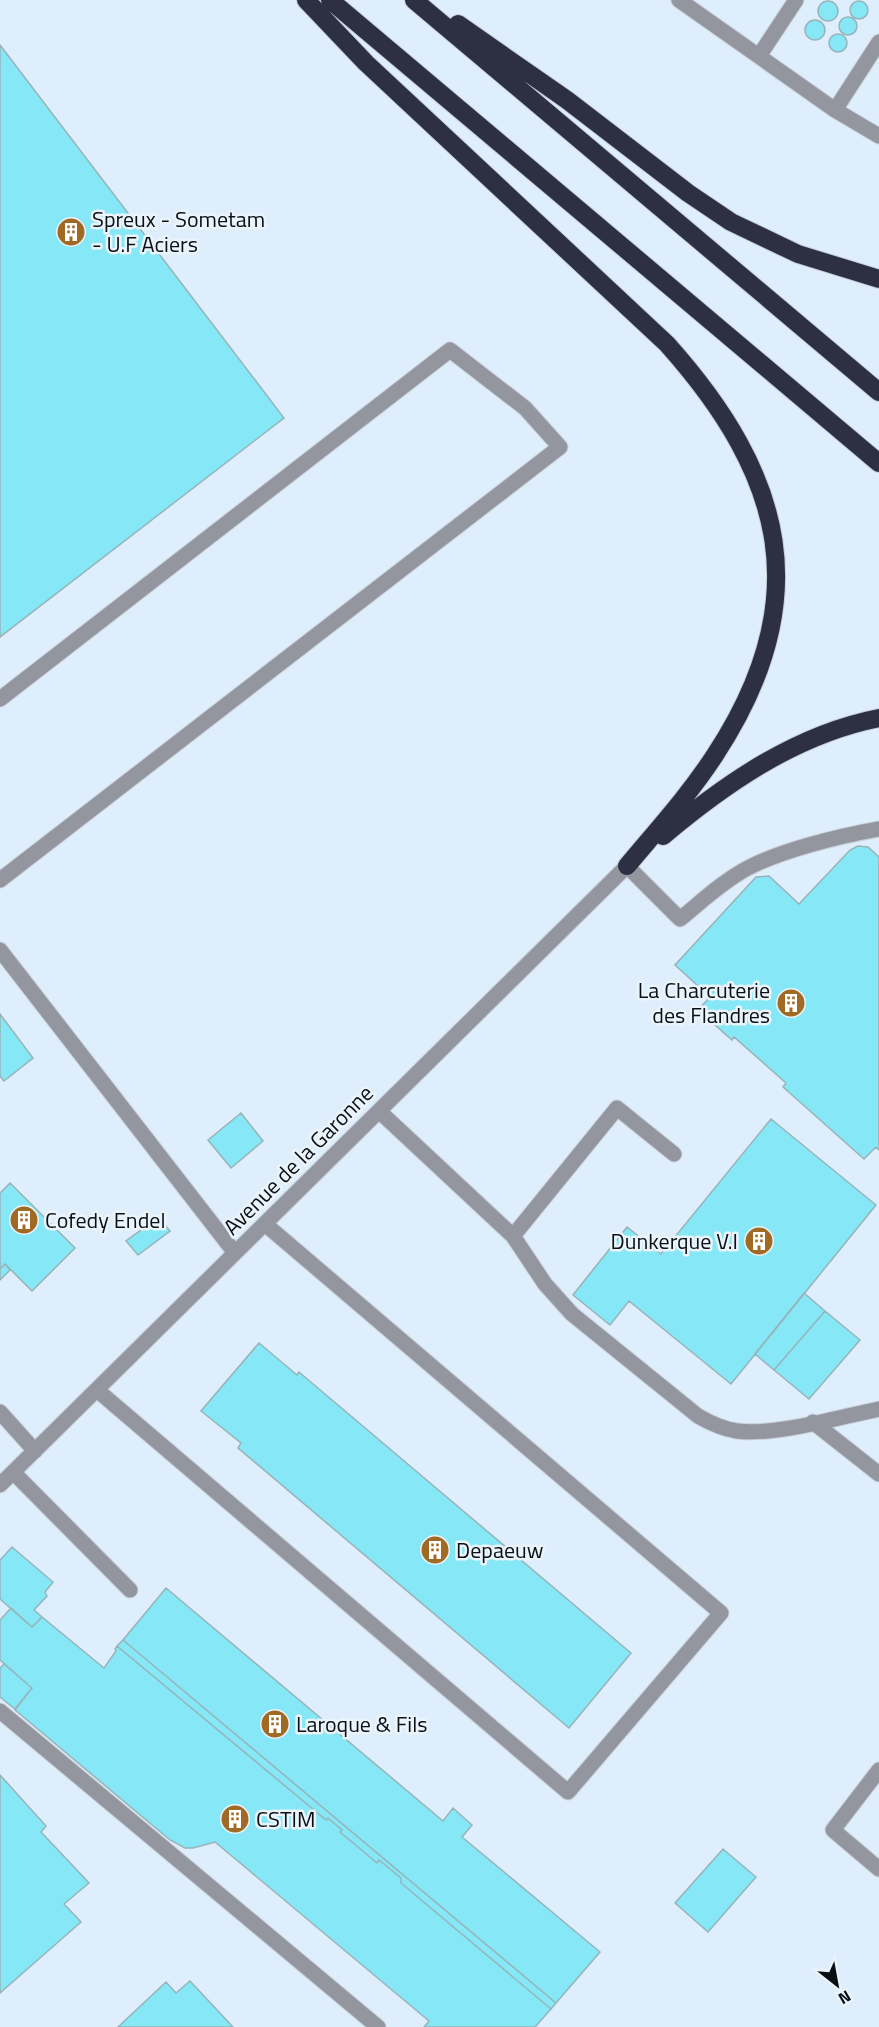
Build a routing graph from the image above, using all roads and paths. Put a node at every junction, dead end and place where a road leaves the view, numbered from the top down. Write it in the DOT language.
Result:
graph roads {
  1 [pos="306,0"];
  2 [pos="330,0"];
  3 [pos="414,0"];
  4 [pos="424,0"];
  5 [pos="796,0"];
  6 [pos="688,2"];
  7 [pos="879,42"];
  8 [pos="759,56"];
  9 [pos="835,110"];
  10 [pos="879,136"];
  11 [pos="879,279"];
  12 [pos="879,392"];
  13 [pos="879,463"];
  14 [pos="0,699"];
  15 [pos="879,718"];
  16 [pos="879,829"];
  17 [pos="627,866"];
  18 [pos="0,880"];
  19 [pos="0,950"];
  20 [pos="379,1111"];
  21 [pos="674,1154"];
  22 [pos="265,1224"];
  23 [pos="513,1236"];
  24 [pos="235,1253"];
  25 [pos="97,1390"];
  26 [pos="879,1409"];
  27 [pos="0,1412"];
  28 [pos="813,1422"];
  29 [pos="35,1451"];
  30 [pos="13,1472"];
  31 [pos="879,1474"];
  32 [pos="0,1485"];
  33 [pos="130,1590"];
  34 [pos="0,1711"];
  35 [pos="879,1770"];
  36 [pos="879,1869"];
  37 [pos="378,2027"];
  1 -- 17 [label="highway"];
  2 -- 13 [label="highway"];
  3 -- 12 [label="highway"];
  4 -- 11 [label="highway"];
  5 -- 8 [label="street"];
  6 -- 8 [label="street"];
  7 -- 9 [label="street"];
  8 -- 9 [label="street"];
  9 -- 10 [label="street"];
  14 -- 18 [label="street"];
  15 -- 17 [label="highway"];
  16 -- 17 [label="street"];
  17 -- 20 [label="street, Avenue de la Garonne"];
  19 -- 24 [label="street"];
  20 -- 22 [label="street, Avenue de la Garonne"];
  20 -- 23 [label="street"];
  21 -- 23 [label="street"];
  22 -- 24 [label="street, Avenue de la Garonne"];
  22 -- 25 [label="street"];
  23 -- 28 [label="street"];
  24 -- 25 [label="street, Avenue de la Garonne"];
  25 -- 29 [label="street, Avenue de la Garonne"];
  26 -- 28 [label="street"];
  27 -- 29 [label="street"];
  28 -- 31 [label="street"];
  29 -- 30 [label="street, Avenue de la Garonne"];
  30 -- 32 [label="street, Avenue de la Garonne"];
  30 -- 33 [label="street"];
  34 -- 37 [label="street"];
  35 -- 36 [label="street"];
}
